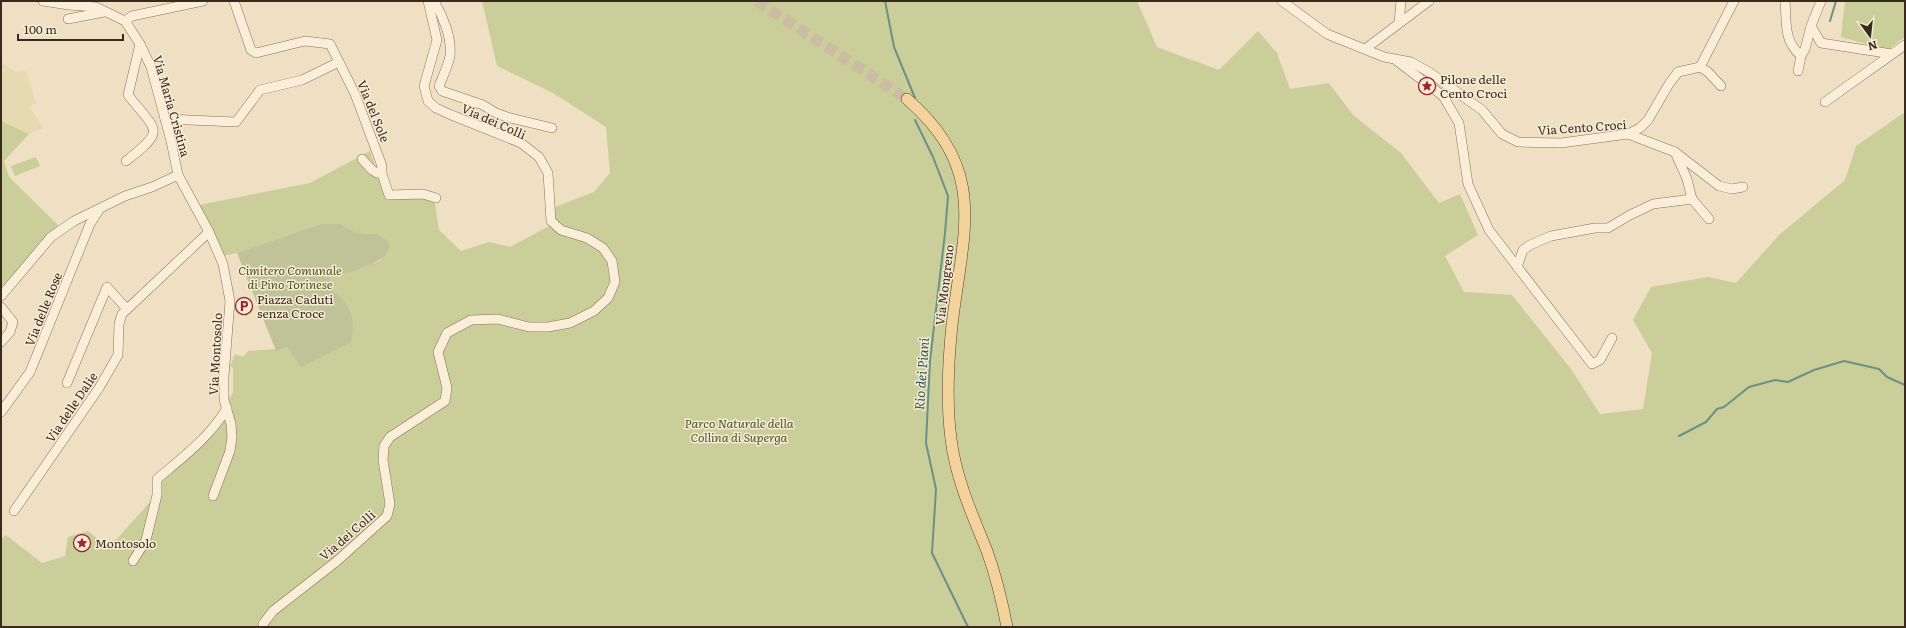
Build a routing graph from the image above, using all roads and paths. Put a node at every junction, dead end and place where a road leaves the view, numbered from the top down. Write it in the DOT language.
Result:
graph roads {
  1 [pos="43,1"];
  2 [pos="204,1"];
  3 [pos="234,1"];
  4 [pos="428,1"];
  5 [pos="434,1"];
  6 [pos="1282,1"];
  7 [pos="1401,1"];
  8 [pos="1429,1"];
  9 [pos="1734,1"];
  10 [pos="1785,1"];
  11 [pos="1821,1"];
  12 [pos="92,4"];
  13 [pos="108,12"];
  14 [pos="68,19"];
  15 [pos="125,21"];
  16 [pos="1399,23"];
  17 [pos="1811,26"];
  18 [pos="140,44"];
  19 [pos="1905,45"];
  20 [pos="1365,49"];
  21 [pos="1892,54"];
  22 [pos="1801,56"];
  23 [pos="1396,60"];
  24 [pos="339,62"];
  25 [pos="1700,67"];
  26 [pos="1798,71"];
  27 [pos="1721,86"];
  28 [pos="908,99"];
  29 [pos="1825,102"];
  30 [pos="165,118"];
  31 [pos="552,128"];
  32 [pos="1628,134"];
  33 [pos="1675,152"];
  34 [pos="362,159"];
  35 [pos="126,161"];
  36 [pos="381,171"];
  37 [pos="178,175"];
  38 [pos="1743,187"];
  39 [pos="436,198"];
  40 [pos="1692,199"];
  41 [pos="99,210"];
  42 [pos="1709,219"];
  43 [pos="209,232"];
  44 [pos="1517,267"];
  45 [pos="1,296"];
  46 [pos="230,302"];
  47 [pos="1,307"];
  48 [pos="127,309"];
  49 [pos="1612,338"];
  50 [pos="1,342"];
  51 [pos="67,383"];
  52 [pos="227,408"];
  53 [pos="1,412"];
  54 [pos="213,496"];
  55 [pos="14,511"];
  56 [pos="133,561"];
  57 [pos="263,627"];
  58 [pos="1008,627"];
  1 -- 12 [label="street, Via Maria Cristina"];
  2 -- 15 [label="street"];
  3 -- 24 [label="street, Via del Sole"];
  4 -- 57 [label="street, Via dei Colli"];
  5 -- 31 [label="street"];
  6 -- 20 [label="street, Via Cento Croci"];
  7 -- 16 [label="street"];
  8 -- 16 [label="street"];
  9 -- 25 [label="street"];
  10 -- 22 [label="street"];
  11 -- 17 [label="street"];
  12 -- 13 [label="street, Via Maria Cristina"];
  13 -- 14 [label="street"];
  13 -- 15 [label="street, Via Maria Cristina"];
  15 -- 18 [label="street, Via Maria Cristina"];
  16 -- 20 [label="street"];
  17 -- 21 [label="street"];
  17 -- 22 [label="street"];
  18 -- 30 [label="street, Via Maria Cristina"];
  18 -- 35 [label="street"];
  19 -- 21 [label="street"];
  20 -- 23 [label="street, Via Cento Croci"];
  21 -- 29 [label="street"];
  22 -- 26 [label="street"];
  23 -- 32 [label="street, Via Cento Croci"];
  23 -- 44 [label="street"];
  24 -- 30 [label="street"];
  24 -- 36 [label="street, Via del Sole"];
  25 -- 27 [label="street"];
  25 -- 32 [label="street"];
  28 -- 58 [label="main road, Via Mongreno"];
  30 -- 37 [label="street, Via Maria Cristina"];
  32 -- 33 [label="street, Via Cento Croci"];
  33 -- 38 [label="street, Via Cento Croci"];
  33 -- 40 [label="street"];
  34 -- 36 [label="street"];
  36 -- 39 [label="street, Via del Sole"];
  37 -- 41 [label="street"];
  37 -- 43 [label="street, Via Maria Cristina"];
  40 -- 42 [label="street"];
  40 -- 44 [label="street"];
  41 -- 45 [label="street"];
  41 -- 53 [label="street, Via delle Rose"];
  43 -- 46 [label="street, Via Maria Cristina"];
  43 -- 48 [label="street"];
  44 -- 49 [label="street"];
  46 -- 52 [label="street, Via Montosolo"];
  47 -- 50 [label="street"];
  48 -- 51 [label="street"];
  48 -- 55 [label="street, Via delle Dalie"];
  52 -- 54 [label="street, Via Montosolo"];
  52 -- 56 [label="street, Via Montosolo"];
}
